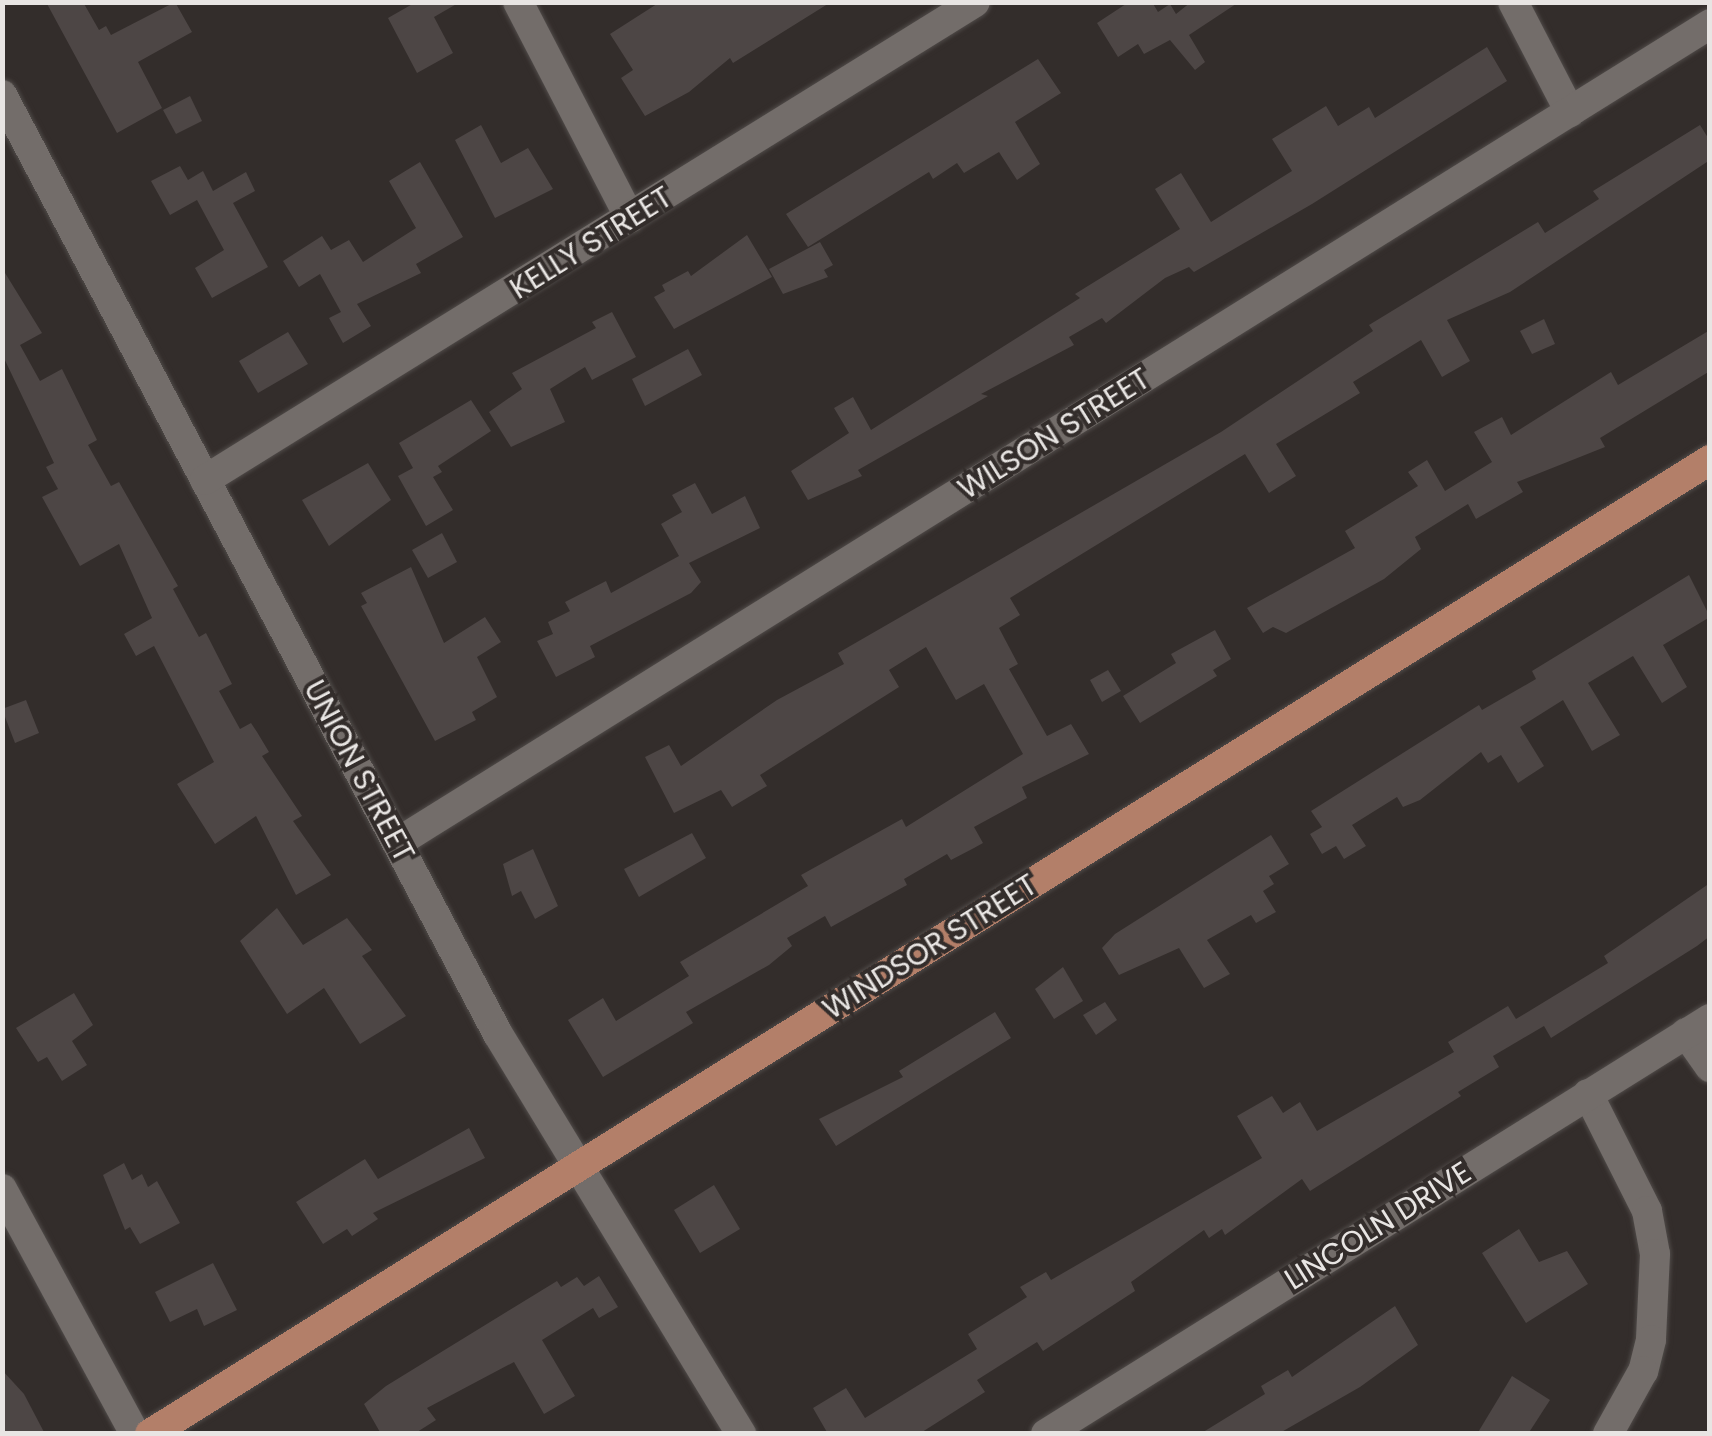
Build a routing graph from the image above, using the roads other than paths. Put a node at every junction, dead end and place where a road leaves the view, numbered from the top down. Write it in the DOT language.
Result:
graph roads {
  1 [pos="518,2"];
  2 [pos="975,2"];
  3 [pos="1513,2"];
  4 [pos="1710,24"];
  5 [pos="2,95"];
  6 [pos="1570,112"];
  7 [pos="630,218"];
  8 [pos="1710,460"];
  9 [pos="205,480"];
  10 [pos="398,843"];
  11 [pos="1698,1026"];
  12 [pos="1710,1068"];
  13 [pos="1588,1094"];
  14 [pos="576,1168"];
  15 [pos="2,1190"];
  16 [pos="135,1434"];
  17 [pos="150,1434"];
  18 [pos="740,1434"];
  19 [pos="1046,1434"];
  20 [pos="1608,1434"];
  1 -- 7 [label="street"];
  2 -- 7 [label="street, KELLY STREET"];
  3 -- 6 [label="street"];
  4 -- 6 [label="street, WILSON STREET"];
  5 -- 9 [label="street, UNION STREET"];
  6 -- 10 [label="street, WILSON STREET"];
  7 -- 9 [label="street, KELLY STREET"];
  8 -- 14 [label="main road, WINDSOR STREET"];
  9 -- 10 [label="street, UNION STREET"];
  10 -- 14 [label="street, UNION STREET"];
  11 -- 12 [label="street"];
  11 -- 13 [label="street, LINCOLN DRIVE"];
  13 -- 19 [label="street, LINCOLN DRIVE"];
  13 -- 20 [label="street"];
  14 -- 17 [label="main road, WINDSOR STREET"];
  14 -- 18 [label="street, UNION STREET"];
  15 -- 16 [label="street"];
}
